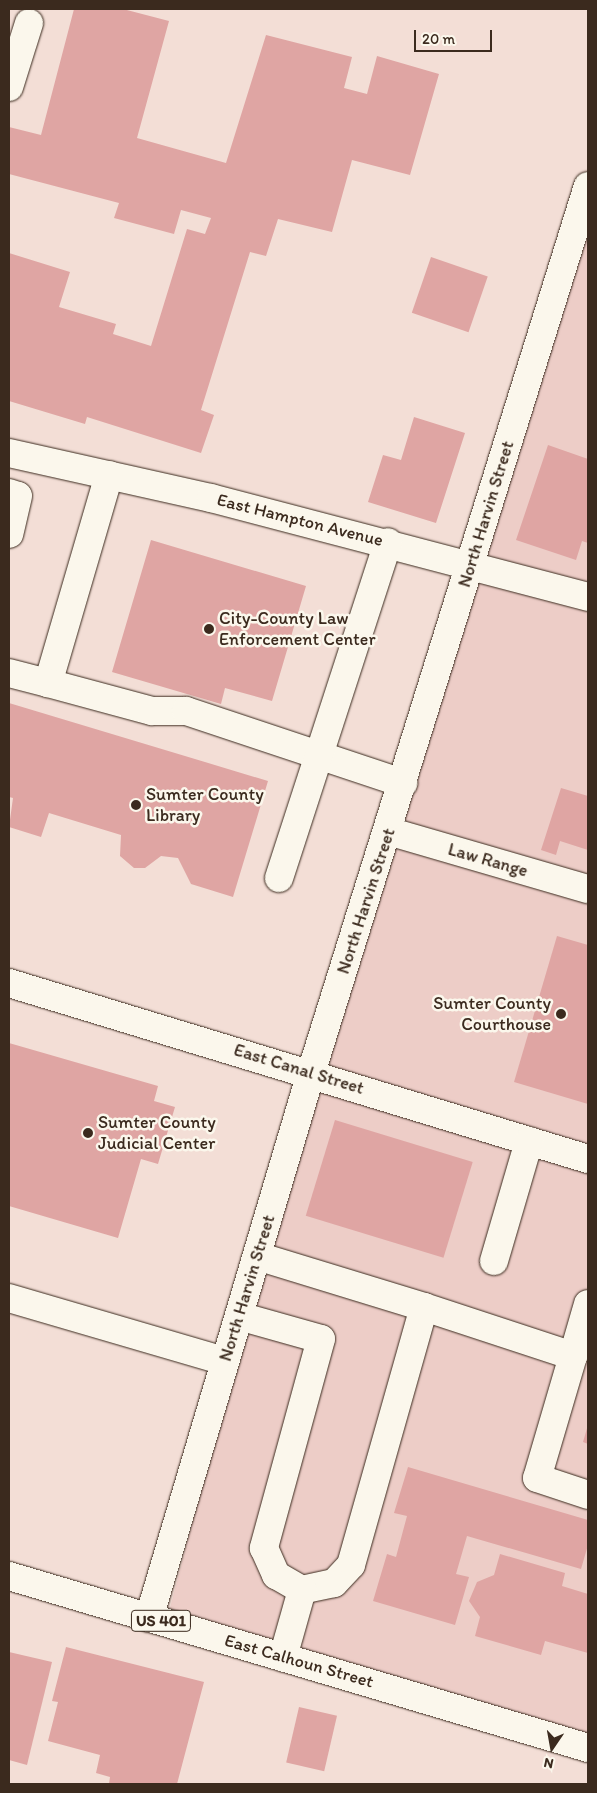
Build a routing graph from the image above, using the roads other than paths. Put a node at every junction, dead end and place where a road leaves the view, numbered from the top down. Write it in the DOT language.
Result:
graph roads {
  1 [pos="29,23"];
  2 [pos="9,87"];
  3 [pos="588,186"];
  4 [pos="9,454"];
  5 [pos="109,476"];
  6 [pos="9,493"];
  7 [pos="9,534"];
  8 [pos="388,542"];
  9 [pos="471,562"];
  10 [pos="588,597"];
  11 [pos="9,673"];
  12 [pos="48,683"];
  13 [pos="318,755"];
  14 [pos="403,783"];
  15 [pos="388,831"];
  16 [pos="279,878"];
  17 [pos="588,889"];
  18 [pos="9,983"];
  19 [pos="311,1072"];
  20 [pos="529,1141"];
  21 [pos="588,1159"];
  22 [pos="257,1256"];
  23 [pos="494,1261"];
  24 [pos="9,1298"];
  25 [pos="588,1304"];
  26 [pos="424,1307"];
  27 [pos="239,1316"];
  28 [pos="573,1356"];
  29 [pos="225,1361"];
  30 [pos="588,1495"];
  31 [pos="9,1576"];
  32 [pos="302,1590"];
  33 [pos="149,1618"];
  34 [pos="283,1657"];
  35 [pos="588,1748"];
  1 -- 2 [label="main road"];
  3 -- 9 [label="main road, North Harvin Street"];
  4 -- 5 [label="main road, East Hampton Avenue"];
  5 -- 8 [label="main road, East Hampton Avenue"];
  5 -- 12 [label="main road"];
  6 -- 7 [label="main road"];
  8 -- 9 [label="main road, East Hampton Avenue"];
  8 -- 13 [label="main road"];
  9 -- 10 [label="main road, East Hampton Avenue"];
  9 -- 14 [label="main road, North Harvin Street"];
  11 -- 12 [label="main road"];
  12 -- 13 [label="main road"];
  13 -- 14 [label="main road"];
  13 -- 16 [label="main road"];
  14 -- 15 [label="main road, North Harvin Street"];
  15 -- 17 [label="main road, Law Range"];
  15 -- 19 [label="main road, North Harvin Street"];
  18 -- 19 [label="main road, East Canal Street"];
  19 -- 20 [label="main road, East Canal Street"];
  19 -- 22 [label="main road, North Harvin Street"];
  20 -- 21 [label="main road, East Canal Street"];
  20 -- 23 [label="main road"];
  22 -- 26 [label="main road"];
  22 -- 27 [label="main road, North Harvin Street"];
  24 -- 29 [label="main road"];
  25 -- 28 [label="main road"];
  26 -- 28 [label="main road"];
  26 -- 32 [label="main road"];
  27 -- 29 [label="main road, North Harvin Street"];
  27 -- 32 [label="main road"];
  28 -- 30 [label="main road"];
  29 -- 33 [label="main road, North Harvin Street"];
  31 -- 33 [label="main road, East Calhoun Street / US 401"];
  32 -- 34 [label="main road"];
  33 -- 34 [label="main road, East Calhoun Street / US 401"];
  34 -- 35 [label="main road, East Calhoun Street / US 401"];
}
